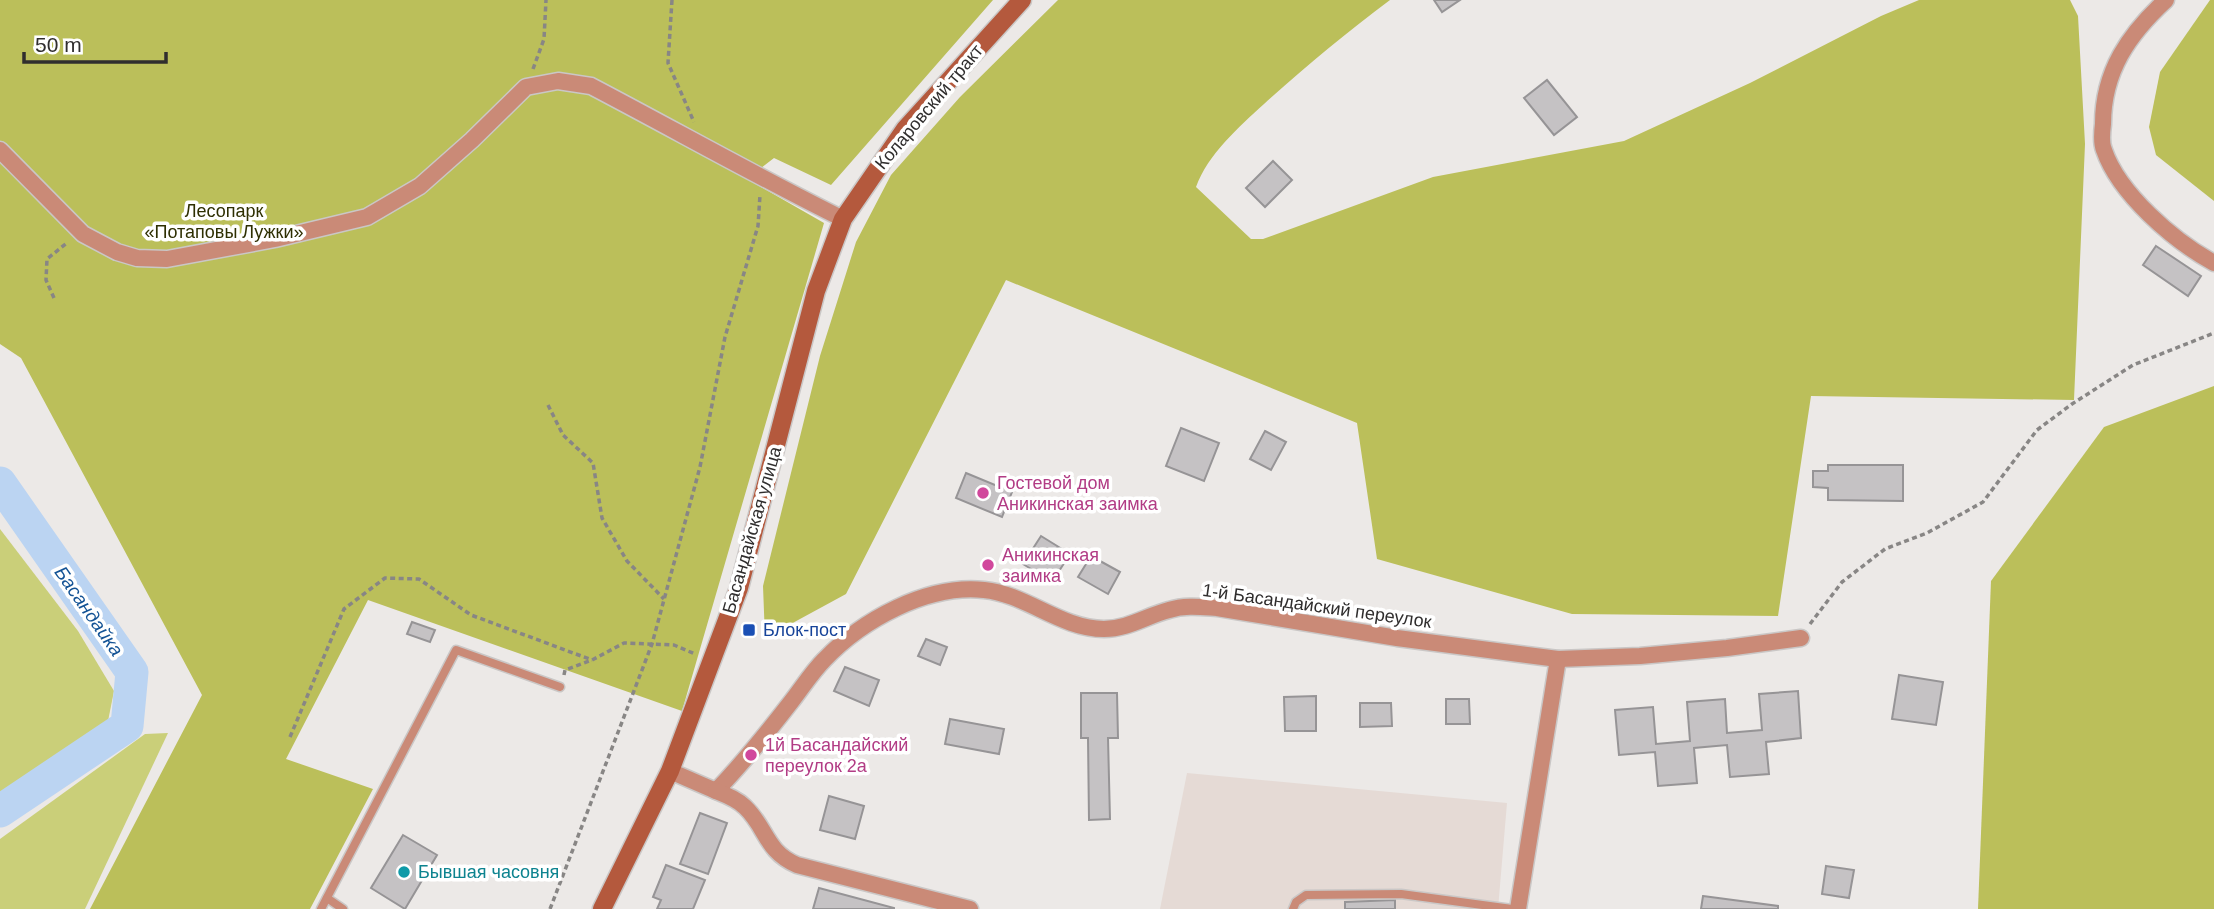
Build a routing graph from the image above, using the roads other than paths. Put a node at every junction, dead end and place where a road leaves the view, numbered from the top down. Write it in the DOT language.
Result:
graph roads {
  1 [pos="1022,0"];
  2 [pos="2166,0"];
  3 [pos="0,150"];
  4 [pos="843,219"];
  5 [pos="2214,263"];
  6 [pos="1801,638"];
  7 [pos="1558,659"];
  8 [pos="560,687"];
  9 [pos="670,771"];
  10 [pos="716,791"];
  11 [pos="327,898"];
  12 [pos="321,909"];
  13 [pos="343,909"];
  14 [pos="602,909"];
  15 [pos="971,909"];
  16 [pos="1293,909"];
  17 [pos="1512,909"];
  18 [pos="1518,909"];
  1 -- 4 [label="street, Коларовский тракт"];
  2 -- 5 [label="street"];
  3 -- 4 [label="street"];
  4 -- 9 [label="street, Басандайская улица"];
  6 -- 7 [label="street, 1-й Басандайский переулок"];
  7 -- 10 [label="street, 1-й Басандайский переулок"];
  7 -- 18 [label="street"];
  8 -- 11 [label="lane"];
  9 -- 10 [label="street"];
  9 -- 14 [label="street, Басандайская улица"];
  10 -- 15 [label="street"];
  11 -- 12 [label="lane"];
  11 -- 13 [label="lane"];
  16 -- 17 [label="lane"];
}
